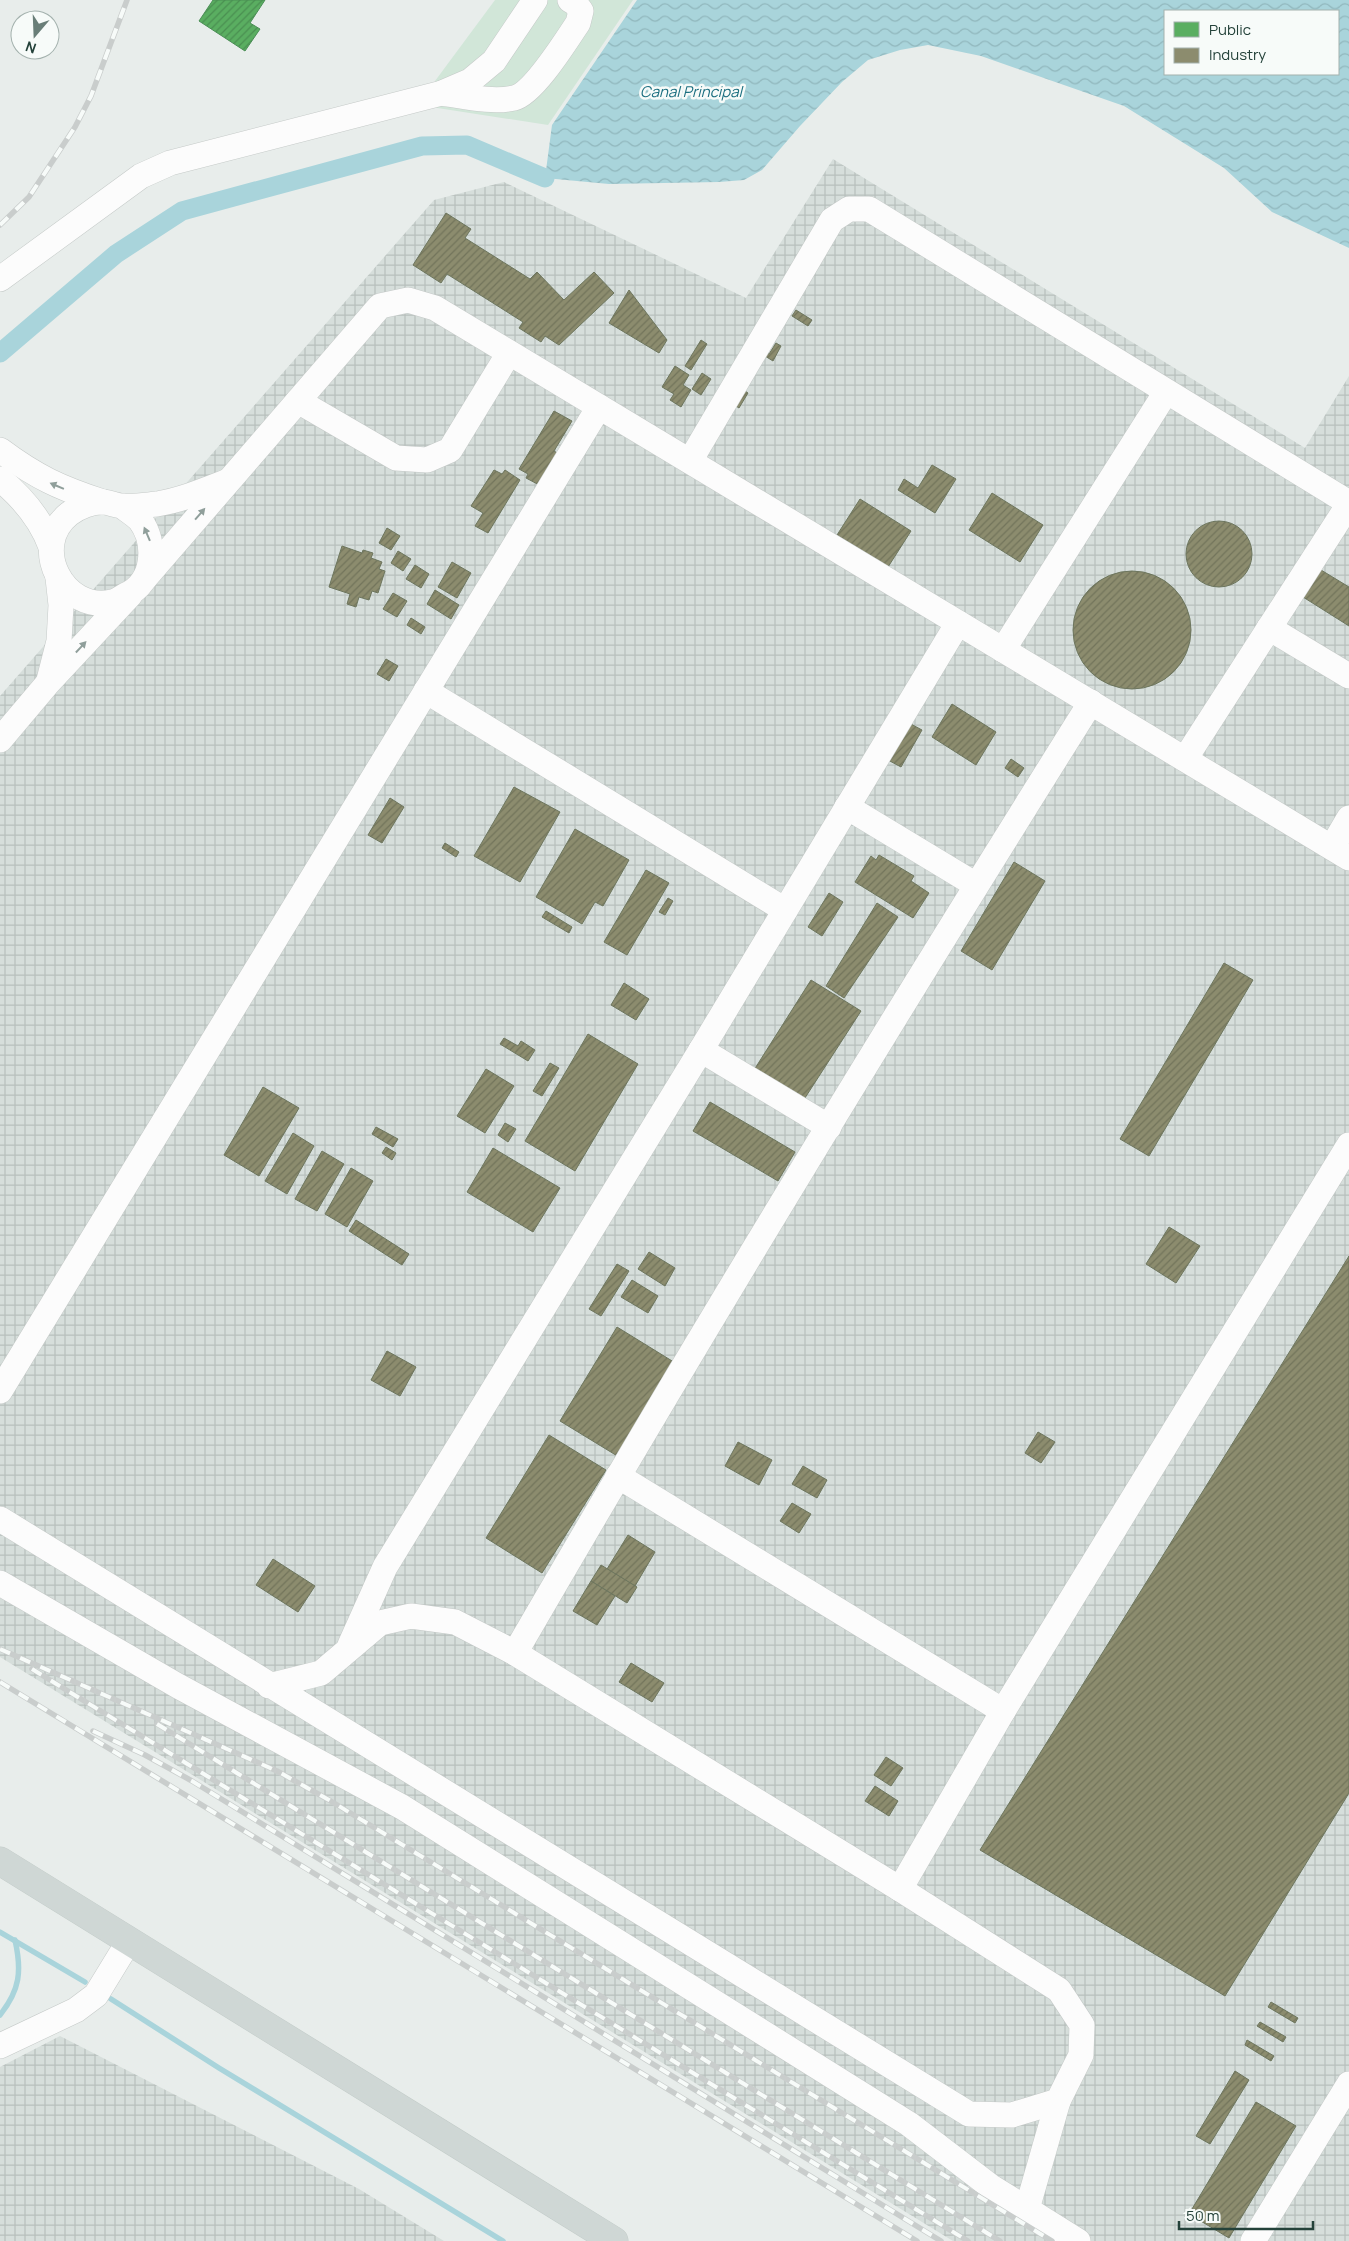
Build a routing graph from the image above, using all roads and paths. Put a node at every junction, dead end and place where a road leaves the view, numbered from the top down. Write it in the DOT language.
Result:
graph roads {
  1 [pos="535,0"];
  2 [pos="570,0"];
  3 [pos="442,93"];
  4 [pos="0,279"];
  5 [pos="509,353"];
  6 [pos="1166,392"];
  7 [pos="298,401"];
  8 [pos="599,407"];
  9 [pos="0,450"];
  10 [pos="690,461"];
  11 [pos="0,479"];
  12 [pos="230,480"];
  13 [pos="112,504"];
  14 [pos="1349,504"];
  15 [pos="51,547"];
  16 [pos="58,578"];
  17 [pos="138,585"];
  18 [pos="958,623"];
  19 [pos="1269,628"];
  20 [pos="1003,650"];
  21 [pos="1349,676"];
  22 [pos="48,683"];
  23 [pos="426,691"];
  24 [pos="1091,702"];
  25 [pos="0,740"];
  26 [pos="1185,759"];
  27 [pos="847,807"];
  28 [pos="1349,818"];
  29 [pos="1340,852"];
  30 [pos="976,885"];
  31 [pos="785,910"];
  32 [pos="701,1050"];
  33 [pos="829,1127"];
  34 [pos="1349,1145"];
  35 [pos="0,1391"];
  36 [pos="618,1476"];
  37 [pos="0,1519"];
  38 [pos="0,1583"];
  39 [pos="348,1650"];
  40 [pos="515,1653"];
  41 [pos="270,1686"];
  42 [pos="1003,1711"];
  43 [pos="0,1861"];
  44 [pos="900,1889"];
  45 [pos="129,1941"];
  46 [pos="0,2046"];
  47 [pos="1349,2084"];
  48 [pos="1058,2102"];
  49 [pos="1027,2209"];
  50 [pos="614,2241"];
  51 [pos="1078,2241"];
  52 [pos="1252,2241"];
  1 -- 3 [label="lane"];
  2 -- 3 [label="lane"];
  3 -- 4 [label="lane"];
  5 -- 7 [label="lane"];
  5 -- 7 [label="lane"];
  5 -- 8 [label="lane"];
  6 -- 10 [label="lane"];
  6 -- 14 [label="lane"];
  6 -- 20 [label="lane"];
  7 -- 12 [label="lane"];
  8 -- 10 [label="lane"];
  8 -- 23 [label="lane"];
  13 -- 9 [label="lane, one-way"];
  10 -- 18 [label="lane"];
  11 -- 15 [label="lane"];
  12 -- 13 [label="lane"];
  17 -- 12 [label="lane, one-way"];
  13 -- 15 [label="lane"];
  17 -- 13 [label="lane, one-way"];
  14 -- 19 [label="lane"];
  15 -- 16 [label="lane"];
  16 -- 17 [label="lane"];
  16 -- 22 [label="lane"];
  22 -- 17 [label="lane, one-way"];
  18 -- 20 [label="lane"];
  18 -- 27 [label="lane"];
  19 -- 21 [label="lane"];
  19 -- 26 [label="lane"];
  20 -- 24 [label="lane"];
  22 -- 25 [label="lane"];
  23 -- 31 [label="lane"];
  23 -- 35 [label="lane"];
  24 -- 26 [label="lane"];
  24 -- 30 [label="lane"];
  26 -- 29 [label="lane"];
  27 -- 30 [label="lane"];
  27 -- 31 [label="lane"];
  28 -- 29 [label="lane"];
  30 -- 33 [label="lane"];
  31 -- 32 [label="lane"];
  32 -- 33 [label="lane"];
  32 -- 39 [label="lane"];
  33 -- 36 [label="lane"];
  34 -- 42 [label="lane"];
  36 -- 40 [label="lane"];
  36 -- 42 [label="lane"];
  37 -- 41 [label="lane"];
  38 -- 49 [label="lane"];
  39 -- 40 [label="lane"];
  39 -- 41 [label="lane"];
  40 -- 44 [label="lane"];
  41 -- 48 [label="lane"];
  42 -- 44 [label="lane"];
  43 -- 45 [label="main road"];
  44 -- 48 [label="lane"];
  45 -- 46 [label="lane"];
  45 -- 50 [label="main road"];
  47 -- 52 [label="lane"];
  48 -- 49 [label="lane"];
  49 -- 51 [label="lane"];
}
